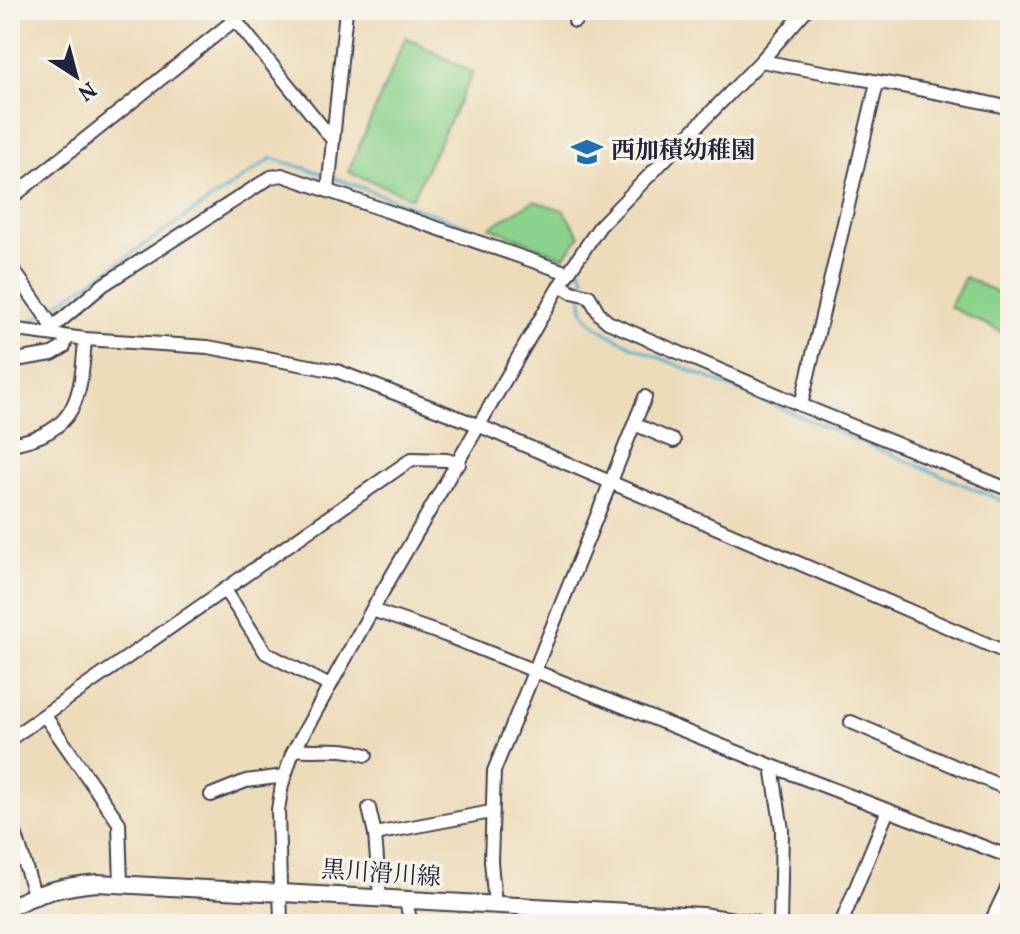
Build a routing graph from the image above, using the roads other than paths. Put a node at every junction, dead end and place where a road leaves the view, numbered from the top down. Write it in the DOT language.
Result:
graph roads {
  1 [pos="247,10"];
  2 [pos="346,10"];
  3 [pos="584,10"];
  4 [pos="806,10"];
  5 [pos="231,15"];
  6 [pos="575,21"];
  7 [pos="761,61"];
  8 [pos="877,83"];
  9 [pos="1010,108"];
  10 [pos="332,139"];
  11 [pos="328,191"];
  12 [pos="10,199"];
  13 [pos="10,265"];
  14 [pos="568,273"];
  15 [pos="560,285"];
  16 [pos="10,329"];
  17 [pos="53,330"];
  18 [pos="66,337"];
  19 [pos="85,339"];
  20 [pos="10,361"];
  21 [pos="645,397"];
  22 [pos="801,405"];
  23 [pos="634,424"];
  24 [pos="480,426"];
  25 [pos="674,441"];
  26 [pos="10,444"];
  27 [pos="459,464"];
  28 [pos="610,483"];
  29 [pos="1010,490"];
  30 [pos="225,590"];
  31 [pos="372,610"];
  32 [pos="1010,654"];
  33 [pos="533,670"];
  34 [pos="330,686"];
  35 [pos="45,716"];
  36 [pos="851,722"];
  37 [pos="10,739"];
  38 [pos="295,749"];
  39 [pos="366,755"];
  40 [pos="772,766"];
  41 [pos="285,776"];
  42 [pos="1010,790"];
  43 [pos="211,795"];
  44 [pos="369,808"];
  45 [pos="888,810"];
  46 [pos="491,812"];
  47 [pos="10,829"];
  48 [pos="375,834"];
  49 [pos="1010,857"];
  50 [pos="1010,882"];
  51 [pos="121,884"];
  52 [pos="280,892"];
  53 [pos="34,894"];
  54 [pos="380,899"];
  55 [pos="406,901"];
  56 [pos="495,906"];
  57 [pos="10,907"];
  58 [pos="579,917"];
  59 [pos="281,924"];
  60 [pos="411,924"];
  61 [pos="754,924"];
  62 [pos="780,924"];
  63 [pos="841,924"];
  64 [pos="990,924"];
  1 -- 5 [label="street"];
  2 -- 10 [label="street"];
  3 -- 6 [label="street"];
  4 -- 7 [label="street"];
  5 -- 10 [label="street"];
  5 -- 12 [label="street"];
  7 -- 8 [label="street"];
  7 -- 14 [label="street"];
  8 -- 9 [label="street"];
  8 -- 22 [label="street"];
  10 -- 11 [label="street"];
  11 -- 14 [label="street"];
  11 -- 17 [label="street"];
  13 -- 17 [label="street"];
  14 -- 15 [label="street"];
  15 -- 22 [label="street"];
  15 -- 24 [label="street"];
  16 -- 17 [label="street"];
  17 -- 18 [label="street"];
  18 -- 19 [label="street"];
  18 -- 20 [label="street"];
  19 -- 24 [label="street"];
  19 -- 26 [label="street"];
  21 -- 23 [label="street"];
  22 -- 29 [label="street"];
  23 -- 25 [label="street"];
  23 -- 28 [label="street"];
  24 -- 27 [label="street"];
  24 -- 28 [label="street"];
  27 -- 30 [label="street"];
  27 -- 31 [label="street"];
  28 -- 32 [label="street"];
  28 -- 33 [label="street"];
  30 -- 34 [label="street"];
  30 -- 35 [label="street"];
  31 -- 33 [label="street"];
  31 -- 34 [label="street"];
  33 -- 40 [label="street"];
  33 -- 46 [label="street"];
  34 -- 38 [label="street"];
  35 -- 37 [label="street"];
  35 -- 51 [label="street"];
  36 -- 42 [label="street"];
  38 -- 39 [label="street"];
  38 -- 41 [label="street"];
  40 -- 45 [label="street"];
  40 -- 62 [label="street"];
  41 -- 43 [label="street"];
  41 -- 52 [label="street"];
  44 -- 48 [label="street"];
  45 -- 49 [label="street"];
  45 -- 63 [label="street"];
  46 -- 48 [label="street"];
  46 -- 56 [label="street"];
  47 -- 53 [label="street"];
  48 -- 54 [label="street"];
  50 -- 64 [label="street"];
  51 -- 52 [label="main road, 黒川滑川線"];
  51 -- 53 [label="main road, 黒川滑川線"];
  52 -- 54 [label="main road, 黒川滑川線"];
  52 -- 59 [label="street"];
  53 -- 57 [label="main road, 黒川滑川線"];
  54 -- 55 [label="main road, 黒川滑川線"];
  55 -- 56 [label="main road, 黒川滑川線"];
  55 -- 60 [label="street"];
  56 -- 58 [label="main road, 黒川滑川線"];
  58 -- 61 [label="main road, 黒川滑川線"];
}
